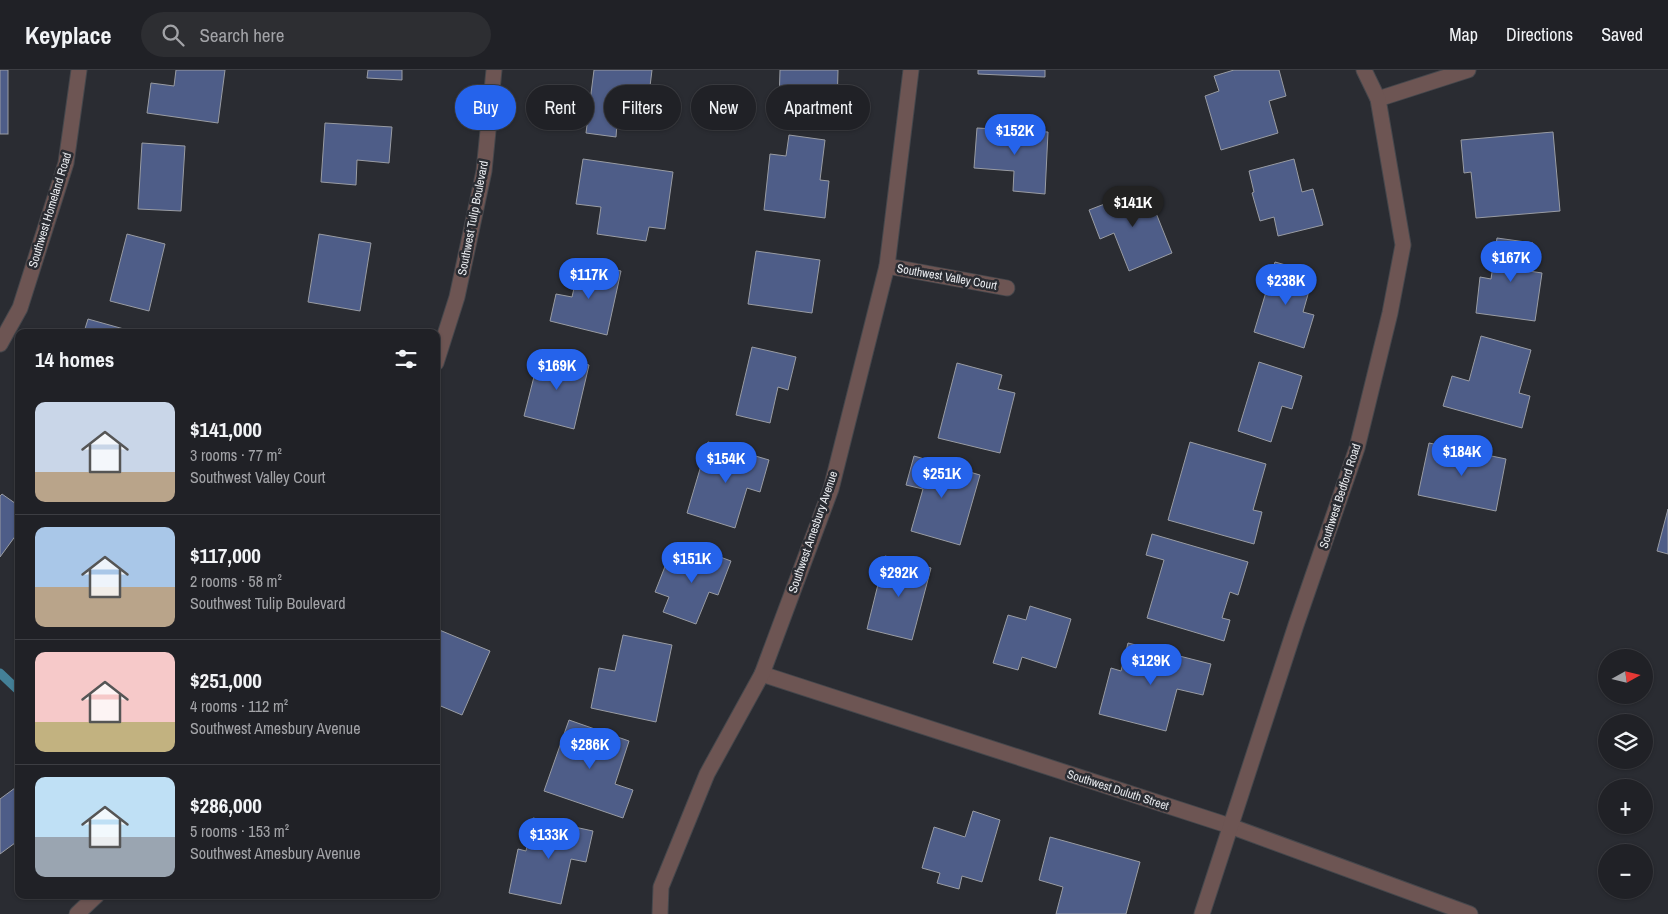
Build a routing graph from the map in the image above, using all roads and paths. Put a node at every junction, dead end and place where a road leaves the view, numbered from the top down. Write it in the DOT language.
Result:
graph roads {
  1 [pos="79,70"];
  2 [pos="494,70"];
  3 [pos="911,70"];
  4 [pos="1364,70"];
  5 [pos="1468,70"];
  6 [pos="1378,99"];
  7 [pos="887,266"];
  8 [pos="1007,288"];
  9 [pos="0,344"];
  10 [pos="440,350"];
  11 [pos="762,674"];
  12 [pos="1230,826"];
  13 [pos="93,899"];
  14 [pos="77,914"];
  15 [pos="660,914"];
  16 [pos="1202,914"];
  17 [pos="1470,914"];
  1 -- 9 [label="street, Southwest Homeland Road"];
  2 -- 10 [label="street, Southwest Tulip Boulevard"];
  3 -- 7 [label="street, Southwest Amesbury Avenue"];
  4 -- 6 [label="street, Southwest Bedford Road"];
  5 -- 6 [label="street"];
  6 -- 12 [label="street, Southwest Bedford Road"];
  7 -- 8 [label="street, Southwest Valley Court"];
  7 -- 11 [label="street, Southwest Amesbury Avenue"];
  11 -- 12 [label="street, Southwest Duluth Street"];
  11 -- 15 [label="street, Southwest Amesbury Avenue"];
  12 -- 16 [label="street, Southwest Bedford Road"];
  12 -- 17 [label="street, Southwest Duluth Street"];
  13 -- 14 [label="street"];
}
